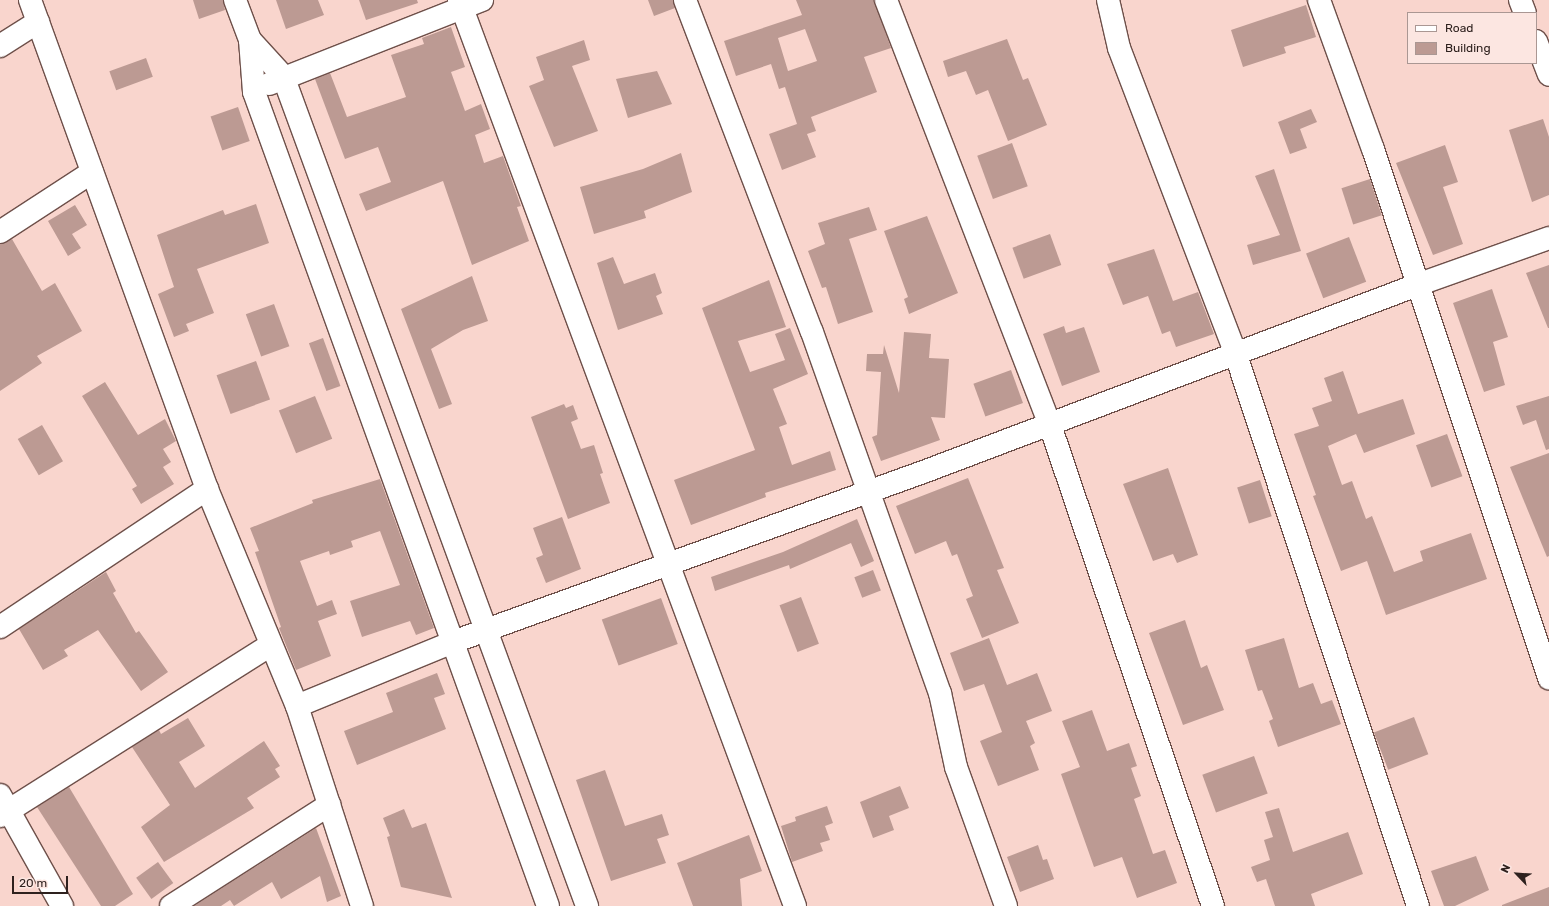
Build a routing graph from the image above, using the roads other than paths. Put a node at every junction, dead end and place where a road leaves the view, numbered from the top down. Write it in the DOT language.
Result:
graph roads {
  1 [pos="30,0"];
  2 [pos="235,0"];
  3 [pos="482,0"];
  4 [pos="685,0"];
  5 [pos="886,0"];
  6 [pos="1108,0"];
  7 [pos="1319,0"];
  8 [pos="1520,0"];
  9 [pos="460,3"];
  10 [pos="1525,12"];
  11 [pos="38,22"];
  12 [pos="250,40"];
  13 [pos="1537,44"];
  14 [pos="0,46"];
  15 [pos="1549,74"];
  16 [pos="283,76"];
  17 [pos="254,92"];
  18 [pos="92,172"];
  19 [pos="0,232"];
  20 [pos="1549,238"];
  21 [pos="1417,284"];
  22 [pos="1236,355"];
  23 [pos="1050,425"];
  24 [pos="207,489"];
  25 [pos="868,492"];
  26 [pos="668,564"];
  27 [pos="0,627"];
  28 [pos="486,630"];
  29 [pos="453,642"];
  30 [pos="270,645"];
  31 [pos="1549,678"];
  32 [pos="297,706"];
  33 [pos="329,805"];
  34 [pos="3,807"];
  35 [pos="62,906"];
  36 [pos="171,906"];
  37 [pos="362,906"];
  38 [pos="548,906"];
  39 [pos="587,906"];
  40 [pos="795,906"];
  41 [pos="1006,906"];
  42 [pos="1213,906"];
  43 [pos="1418,906"];
  1 -- 11 [label="street"];
  2 -- 12 [label="street"];
  3 -- 9 [label="street"];
  4 -- 25 [label="street"];
  5 -- 23 [label="street"];
  6 -- 22 [label="street"];
  7 -- 21 [label="street"];
  8 -- 10 [label="street"];
  9 -- 16 [label="street"];
  9 -- 26 [label="street"];
  11 -- 14 [label="street"];
  11 -- 18 [label="street"];
  12 -- 16 [label="street"];
  12 -- 17 [label="street"];
  13 -- 15 [label="street"];
  16 -- 17 [label="street"];
  16 -- 28 [label="street"];
  17 -- 29 [label="street"];
  18 -- 19 [label="street"];
  18 -- 24 [label="street"];
  20 -- 21 [label="street"];
  21 -- 22 [label="street"];
  21 -- 31 [label="street"];
  22 -- 23 [label="street"];
  22 -- 43 [label="street"];
  23 -- 25 [label="street"];
  23 -- 42 [label="street"];
  24 -- 27 [label="street"];
  24 -- 30 [label="street"];
  25 -- 26 [label="street"];
  25 -- 41 [label="street"];
  26 -- 28 [label="street"];
  26 -- 40 [label="street"];
  28 -- 29 [label="street"];
  28 -- 39 [label="street"];
  29 -- 32 [label="street"];
  29 -- 38 [label="street"];
  30 -- 32 [label="street"];
  30 -- 34 [label="street"];
  32 -- 33 [label="street"];
  33 -- 36 [label="street"];
  33 -- 37 [label="street"];
  34 -- 35 [label="street"];
}
